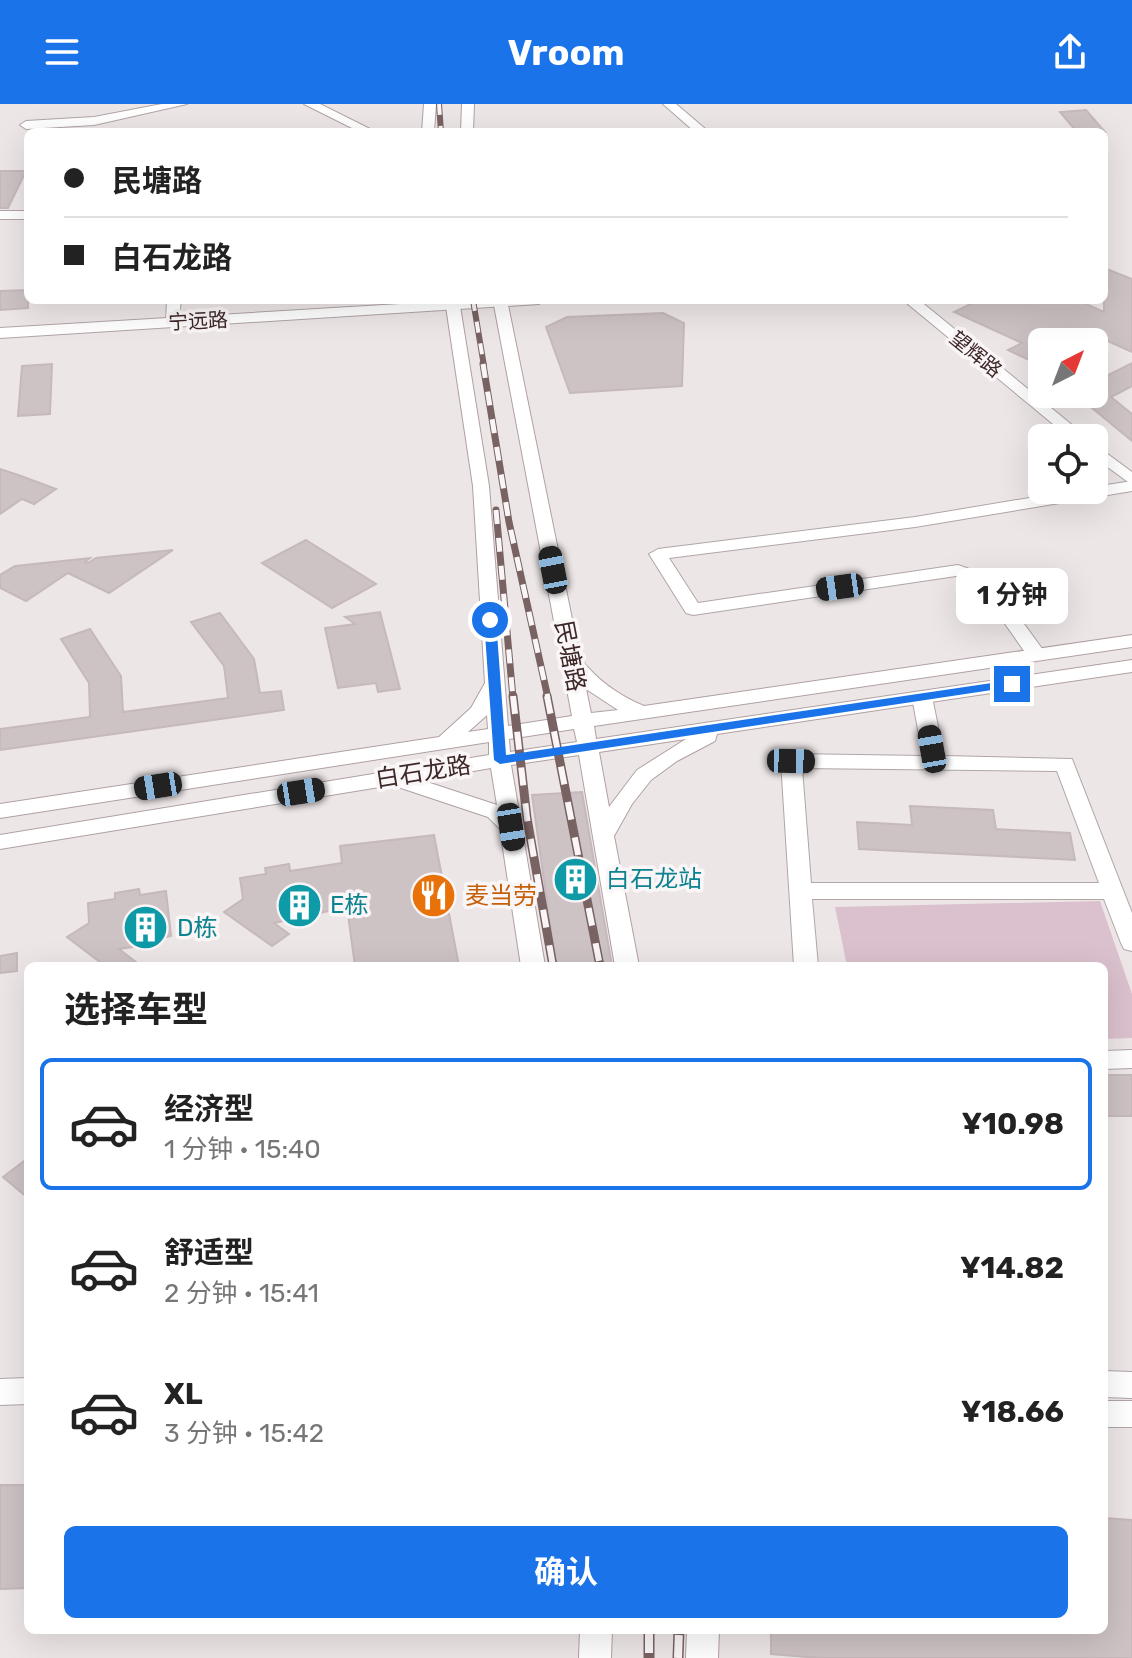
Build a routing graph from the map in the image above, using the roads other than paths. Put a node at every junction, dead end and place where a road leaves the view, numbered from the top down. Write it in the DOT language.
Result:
graph roads {
  1 [pos="181,104"];
  2 [pos="310,104"];
  3 [pos="430,104"];
  4 [pos="468,104"];
  5 [pos="669,104"];
  6 [pos="94,121"];
  7 [pos="26,125"];
  8 [pos="103,128"];
  9 [pos="361,128"];
  10 [pos="428,128"];
  11 [pos="467,128"];
  12 [pos="698,128"];
  13 [pos="0,215"];
  14 [pos="24,215"];
  15 [pos="174,304"];
  16 [pos="437,304"];
  17 [pos="452,304"];
  18 [pos="501,304"];
  19 [pos="915,304"];
  20 [pos="173,322"];
  21 [pos="0,333"];
  22 [pos="1063,424"];
  23 [pos="1108,460"];
  24 [pos="1132,480"];
  25 [pos="1132,486"];
  26 [pos="1132,641"];
  27 [pos="1036,654"];
  28 [pos="571,659"];
  29 [pos="1132,666"];
  30 [pos="494,682"];
  31 [pos="922,697"];
  32 [pos="642,712"];
  33 [pos="583,721"];
  34 [pos="731,726"];
  35 [pos="498,734"];
  36 [pos="441,743"];
  37 [pos="586,747"];
  38 [pos="500,760"];
  39 [pos="935,764"];
  40 [pos="392,778"];
  41 [pos="0,811"];
  42 [pos="511,827"];
  43 [pos="603,837"];
  44 [pos="0,842"];
  45 [pos="800,891"];
  46 [pos="1113,891"];
  47 [pos="1132,943"];
  48 [pos="532,962"];
  49 [pos="626,962"];
  50 [pos="806,962"];
  51 [pos="1132,1059"];
  52 [pos="1108,1060"];
  53 [pos="1108,1384"];
  54 [pos="1132,1385"];
  55 [pos="24,1391"];
  56 [pos="0,1392"];
  57 [pos="1108,1414"];
  58 [pos="1132,1414"];
  59 [pos="596,1634"];
  60 [pos="703,1634"];
  61 [pos="595,1658"];
  62 [pos="702,1658"];
  1 -- 6 [label="main road"];
  2 -- 9 [label="main road"];
  3 -- 10 [label="main road"];
  4 -- 11 [label="main road"];
  5 -- 12 [label="main road"];
  6 -- 7 [label="main road"];
  6 -- 8 [label="main road"];
  13 -- 14 [label="main road"];
  15 -- 20 [label="main road"];
  16 -- 20 [label="main road, 宁远路"];
  17 -- 30 [label="main road"];
  18 -- 28 [label="main road, 民塘路"];
  19 -- 22 [label="main road, 望辉路"];
  20 -- 21 [label="main road, 宁远路"];
  23 -- 24 [label="main road"];
  25 -- 27 [label="main road"];
  26 -- 27 [label="main road, 白石龙路"];
  27 -- 32 [label="main road, 白石龙路"];
  28 -- 32 [label="main road"];
  28 -- 33 [label="main road, 民塘路"];
  29 -- 31 [label="main road, 白石龙路"];
  30 -- 35 [label="main road"];
  30 -- 36 [label="main road"];
  31 -- 34 [label="main road, 白石龙路"];
  31 -- 39 [label="main road"];
  32 -- 33 [label="main road, 白石龙路"];
  33 -- 35 [label="main road, 白石龙路"];
  33 -- 37 [label="main road, 民塘路"];
  34 -- 37 [label="main road, 白石龙路"];
  34 -- 43 [label="main road"];
  35 -- 36 [label="main road, 白石龙路"];
  35 -- 38 [label="main road"];
  36 -- 41 [label="main road, 白石龙路"];
  37 -- 38 [label="main road, 白石龙路"];
  37 -- 43 [label="main road, 民塘路"];
  38 -- 40 [label="main road, 白石龙路"];
  38 -- 42 [label="main road"];
  39 -- 45 [label="main road"];
  39 -- 46 [label="main road"];
  40 -- 42 [label="main road"];
  40 -- 44 [label="main road, 白石龙路"];
  42 -- 48 [label="main road"];
  43 -- 49 [label="main road, 民塘路"];
  45 -- 46 [label="main road"];
  45 -- 50 [label="main road"];
  46 -- 47 [label="main road"];
  51 -- 52 [label="main road"];
  53 -- 54 [label="main road"];
  55 -- 56 [label="main road"];
  57 -- 58 [label="main road"];
  59 -- 61 [label="main road"];
  60 -- 62 [label="main road"];
}
